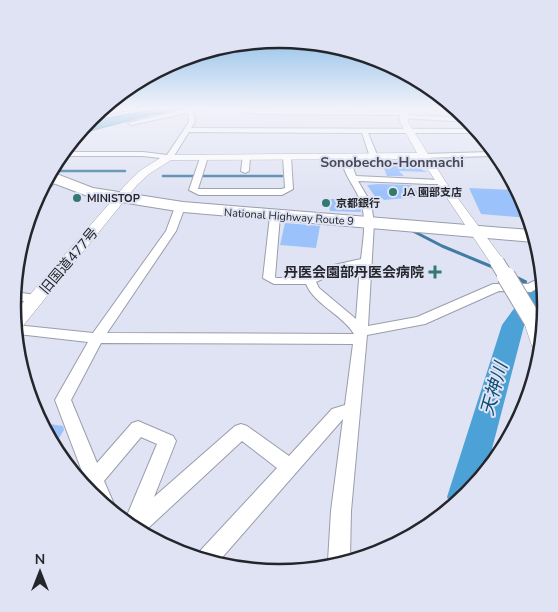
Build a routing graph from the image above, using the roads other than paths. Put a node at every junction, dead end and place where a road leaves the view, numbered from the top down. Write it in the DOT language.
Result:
graph roads {
  1 [pos="183,137"];
  2 [pos="366,137"];
  3 [pos="412,137"];
  4 [pos="71,154"];
  5 [pos="487,154"];
  6 [pos="424,156"];
  7 [pos="169,157"];
  8 [pos="204,157"];
  9 [pos="246,157"];
  10 [pos="286,157"];
  11 [pos="344,157"];
  12 [pos="374,157"];
  13 [pos="245,170"];
  14 [pos="353,178"];
  15 [pos="440,182"];
  16 [pos="53,183"];
  17 [pos="121,198"];
  18 [pos="180,207"];
  19 [pos="276,216"];
  20 [pos="369,223"];
  21 [pos="474,231"];
  22 [pos="527,236"];
  23 [pos="367,261"];
  24 [pos="310,281"];
  25 [pos="536,285"];
  26 [pos="22,297"];
  27 [pos="36,299"];
  28 [pos="22,316"];
  29 [pos="22,330"];
  30 [pos="536,330"];
  31 [pos="360,336"];
  32 [pos="97,338"];
  33 [pos="352,410"];
  34 [pos="290,467"];
  35 [pos="97,488"];
  36 [pos="100,491"];
  37 [pos="136,520"];
  38 [pos="138,521"];
  39 [pos="210,554"];
  40 [pos="339,557"];
  1 -- 7 [label="street"];
  2 -- 12 [label="street"];
  3 -- 6 [label="street"];
  4 -- 7 [label="street"];
  5 -- 6 [label="street"];
  6 -- 12 [label="street"];
  6 -- 15 [label="street"];
  7 -- 8 [label="street"];
  7 -- 17 [label="street, 旧国道477号"];
  8 -- 9 [label="street"];
  8 -- 10 [label="street"];
  9 -- 10 [label="street"];
  9 -- 13 [label="street"];
  10 -- 11 [label="street"];
  11 -- 12 [label="street"];
  11 -- 14 [label="street"];
  14 -- 15 [label="street"];
  14 -- 20 [label="street"];
  15 -- 21 [label="street"];
  16 -- 17 [label="highway, National Highway Route 9"];
  17 -- 18 [label="highway, National Highway Route 9"];
  17 -- 27 [label="street, 旧国道477号"];
  18 -- 19 [label="highway, National Highway Route 9"];
  18 -- 32 [label="street"];
  19 -- 20 [label="highway, National Highway Route 9"];
  19 -- 24 [label="street"];
  20 -- 21 [label="highway, National Highway Route 9"];
  20 -- 23 [label="street"];
  21 -- 22 [label="highway, National Highway Route 9"];
  21 -- 30 [label="street, bridge"];
  23 -- 24 [label="street"];
  23 -- 31 [label="street"];
  24 -- 31 [label="street"];
  25 -- 31 [label="street"];
  26 -- 27 [label="street"];
  27 -- 28 [label="street, 旧国道477号"];
  29 -- 32 [label="street"];
  31 -- 32 [label="street"];
  31 -- 33 [label="street"];
  32 -- 35 [label="street"];
  33 -- 34 [label="street"];
  33 -- 40 [label="street"];
  34 -- 38 [label="street"];
  34 -- 39 [label="street"];
  36 -- 37 [label="street"];
}
